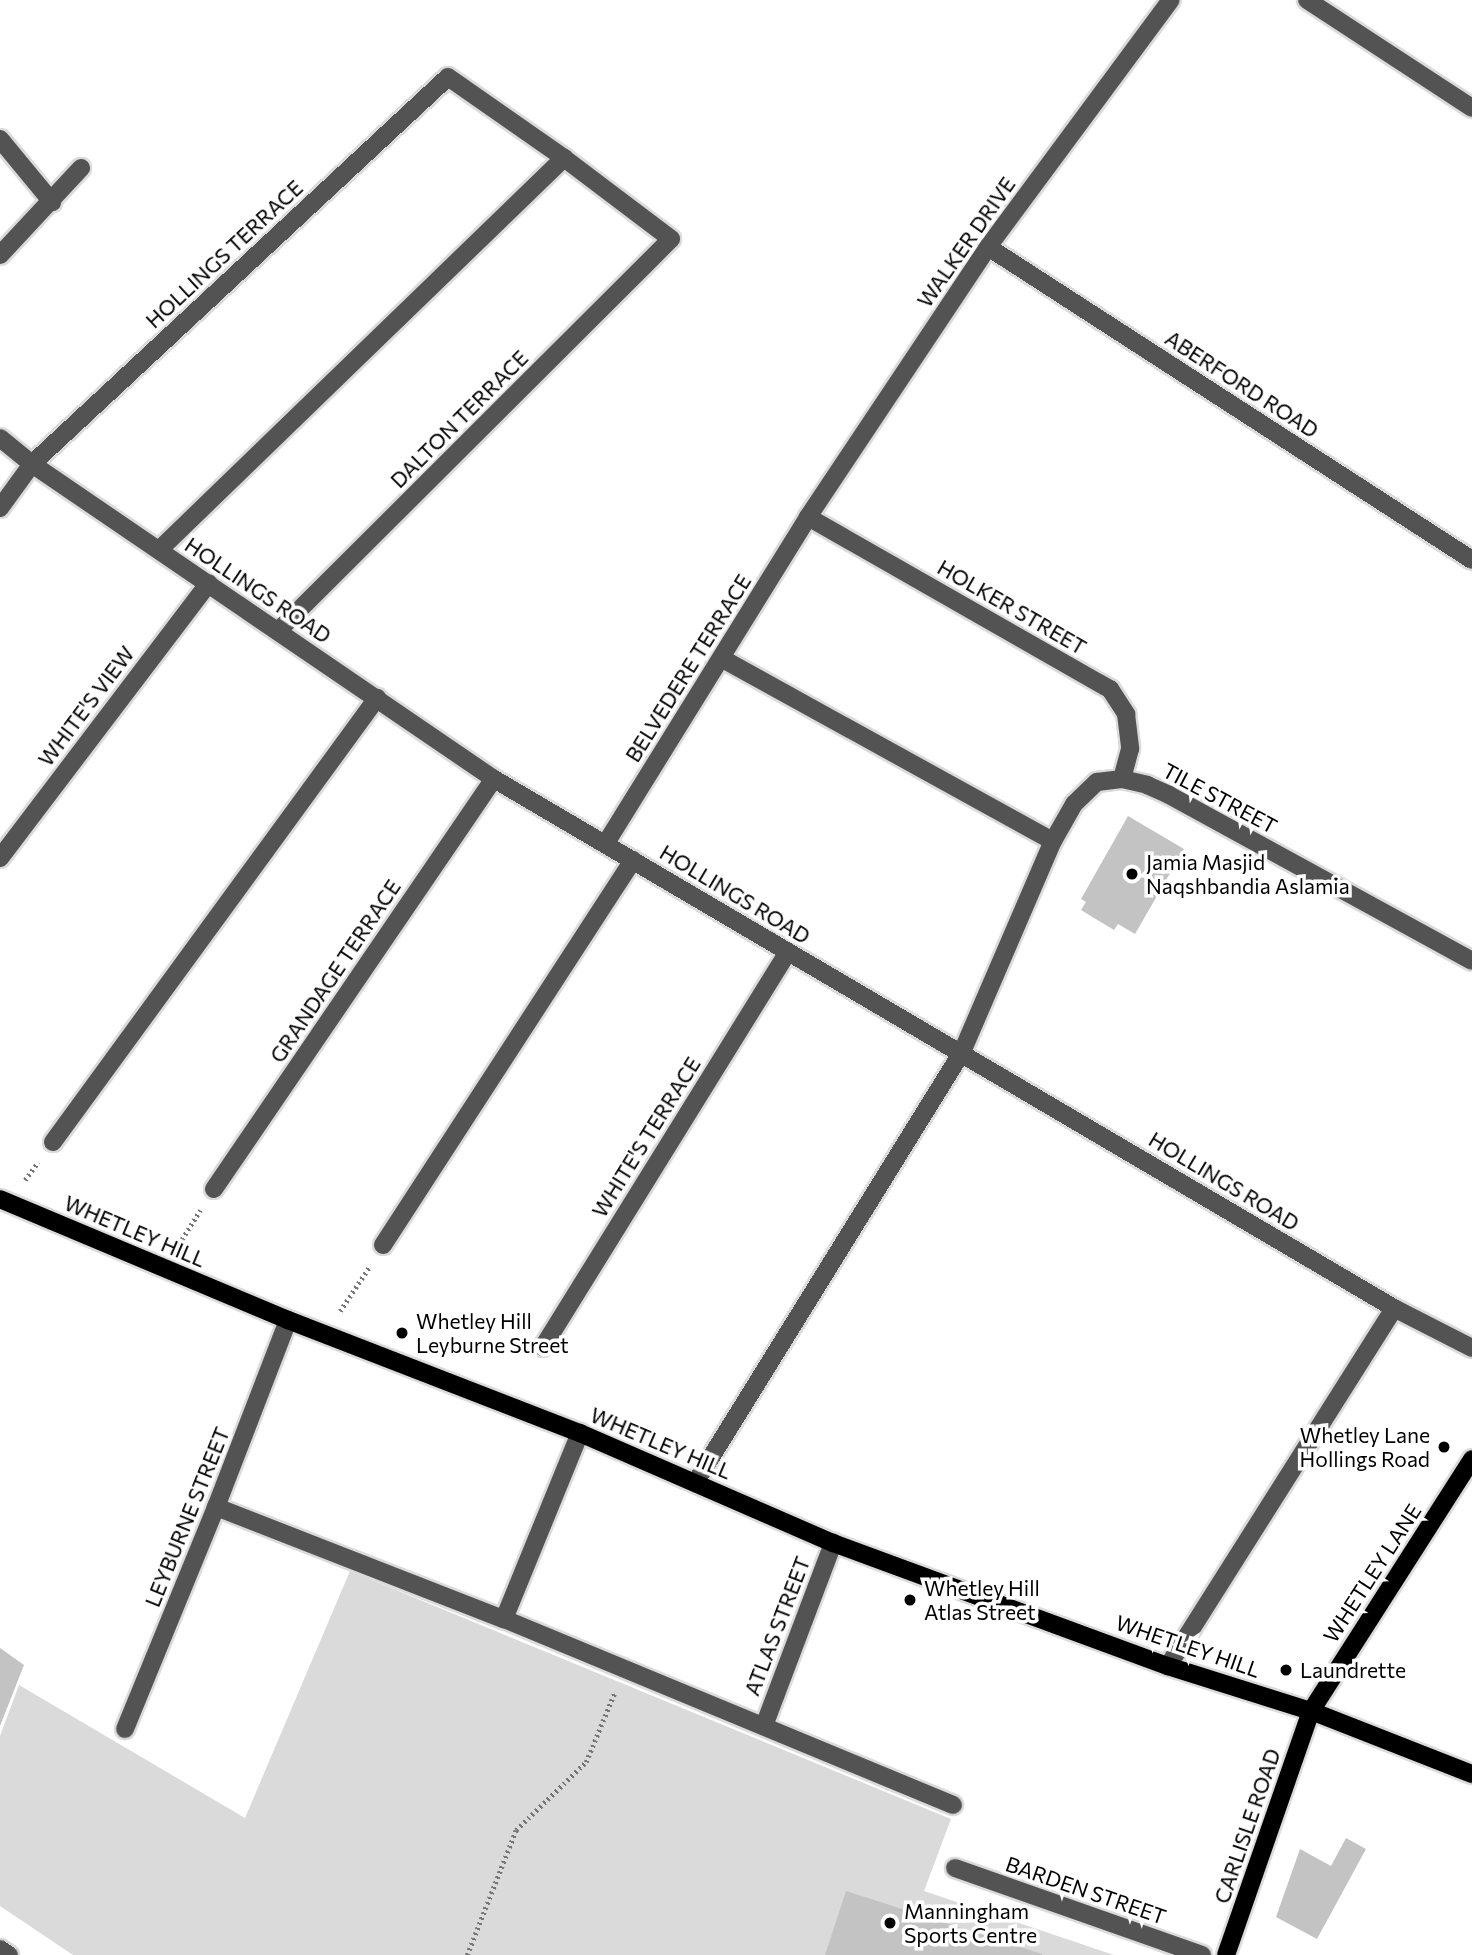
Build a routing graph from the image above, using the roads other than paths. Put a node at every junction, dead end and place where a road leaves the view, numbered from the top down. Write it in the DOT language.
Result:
graph roads {
  1 [pos="1171,0"];
  2 [pos="1307,0"];
  3 [pos="1472,108"];
  4 [pos="0,139"];
  5 [pos="564,158"];
  6 [pos="81,168"];
  7 [pos="52,202"];
  8 [pos="988,247"];
  9 [pos="0,255"];
  10 [pos="0,439"];
  11 [pos="32,464"];
  12 [pos="0,508"];
  13 [pos="808,517"];
  14 [pos="159,550"];
  15 [pos="1472,560"];
  16 [pos="209,583"];
  17 [pos="278,631"];
  18 [pos="721,658"];
  19 [pos="377,698"];
  20 [pos="494,779"];
  21 [pos="1122,779"];
  22 [pos="1053,841"];
  23 [pos="606,843"];
  24 [pos="0,858"];
  25 [pos="633,860"];
  26 [pos="788,952"];
  27 [pos="1472,961"];
  28 [pos="962,1052"];
  29 [pos="53,1142"];
  30 [pos="214,1189"];
  31 [pos="4,1200"];
  32 [pos="383,1245"];
  33 [pos="1394,1308"];
  34 [pos="288,1320"];
  35 [pos="543,1346"];
  36 [pos="1472,1348"];
  37 [pos="580,1433"];
  38 [pos="1472,1459"];
  39 [pos="695,1483"];
  40 [pos="216,1507"];
  41 [pos="833,1543"];
  42 [pos="504,1619"];
  43 [pos="1168,1666"];
  44 [pos="1311,1711"];
  45 [pos="764,1726"];
  46 [pos="125,1729"];
  47 [pos="1472,1774"];
  48 [pos="953,1805"];
  49 [pos="955,1868"];
  50 [pos="0,1949"];
  51 [pos="9,1955"];
  52 [pos="1202,1955"];
  53 [pos="1226,1955"];
  1 -- 8 [label="street, WALKER DRIVE"];
  2 -- 3 [label="street"];
  4 -- 7 [label="street"];
  5 -- 11 [label="street, HOLLINGS TERRACE"];
  5 -- 14 [label="street"];
  5 -- 17 [label="street, DALTON TERRACE"];
  6 -- 7 [label="street"];
  7 -- 9 [label="street"];
  8 -- 13 [label="street, WALKER DRIVE"];
  8 -- 15 [label="street, ABERFORD ROAD"];
  10 -- 11 [label="street, HOLLINGS ROAD"];
  11 -- 12 [label="street, HOLLINGS TERRACE"];
  11 -- 14 [label="street, HOLLINGS ROAD"];
  13 -- 18 [label="street, BELVEDERE TERRACE"];
  13 -- 21 [label="street, HOLKER STREET"];
  14 -- 16 [label="street, HOLLINGS ROAD"];
  16 -- 17 [label="street, HOLLINGS ROAD"];
  16 -- 24 [label="street, WHITE'S VIEW"];
  17 -- 19 [label="street, HOLLINGS ROAD"];
  18 -- 22 [label="street"];
  18 -- 23 [label="street, BELVEDERE TERRACE"];
  19 -- 20 [label="street, HOLLINGS ROAD"];
  19 -- 29 [label="street"];
  20 -- 23 [label="street, HOLLINGS ROAD"];
  20 -- 30 [label="street, GRANDAGE TERRACE"];
  21 -- 22 [label="street"];
  21 -- 27 [label="street, TILE STREET"];
  22 -- 28 [label="street"];
  23 -- 25 [label="street, HOLLINGS ROAD"];
  25 -- 26 [label="street, HOLLINGS ROAD"];
  25 -- 32 [label="street"];
  26 -- 28 [label="street, HOLLINGS ROAD"];
  26 -- 35 [label="street, WHITE'S TERRACE"];
  28 -- 33 [label="street, HOLLINGS ROAD"];
  28 -- 39 [label="street"];
  31 -- 34 [label="main road, WHETLEY HILL"];
  33 -- 36 [label="street, HOLLINGS ROAD"];
  33 -- 43 [label="street"];
  34 -- 37 [label="main road, WHETLEY HILL"];
  34 -- 40 [label="street, LEYBURNE STREET"];
  37 -- 39 [label="main road, WHETLEY HILL"];
  37 -- 42 [label="street"];
  38 -- 44 [label="main road, WHETLEY LANE"];
  39 -- 41 [label="main road, WHETLEY HILL"];
  40 -- 42 [label="street"];
  40 -- 46 [label="street, LEYBURNE STREET"];
  41 -- 43 [label="main road, WHETLEY HILL"];
  41 -- 45 [label="street, ATLAS STREET"];
  42 -- 45 [label="street"];
  43 -- 44 [label="main road, WHETLEY HILL"];
  44 -- 47 [label="main road, WHETLEY HILL"];
  44 -- 53 [label="main road, CARLISLE ROAD"];
  45 -- 48 [label="street"];
  49 -- 52 [label="street, BARDEN STREET"];
  50 -- 51 [label="street"];
}
